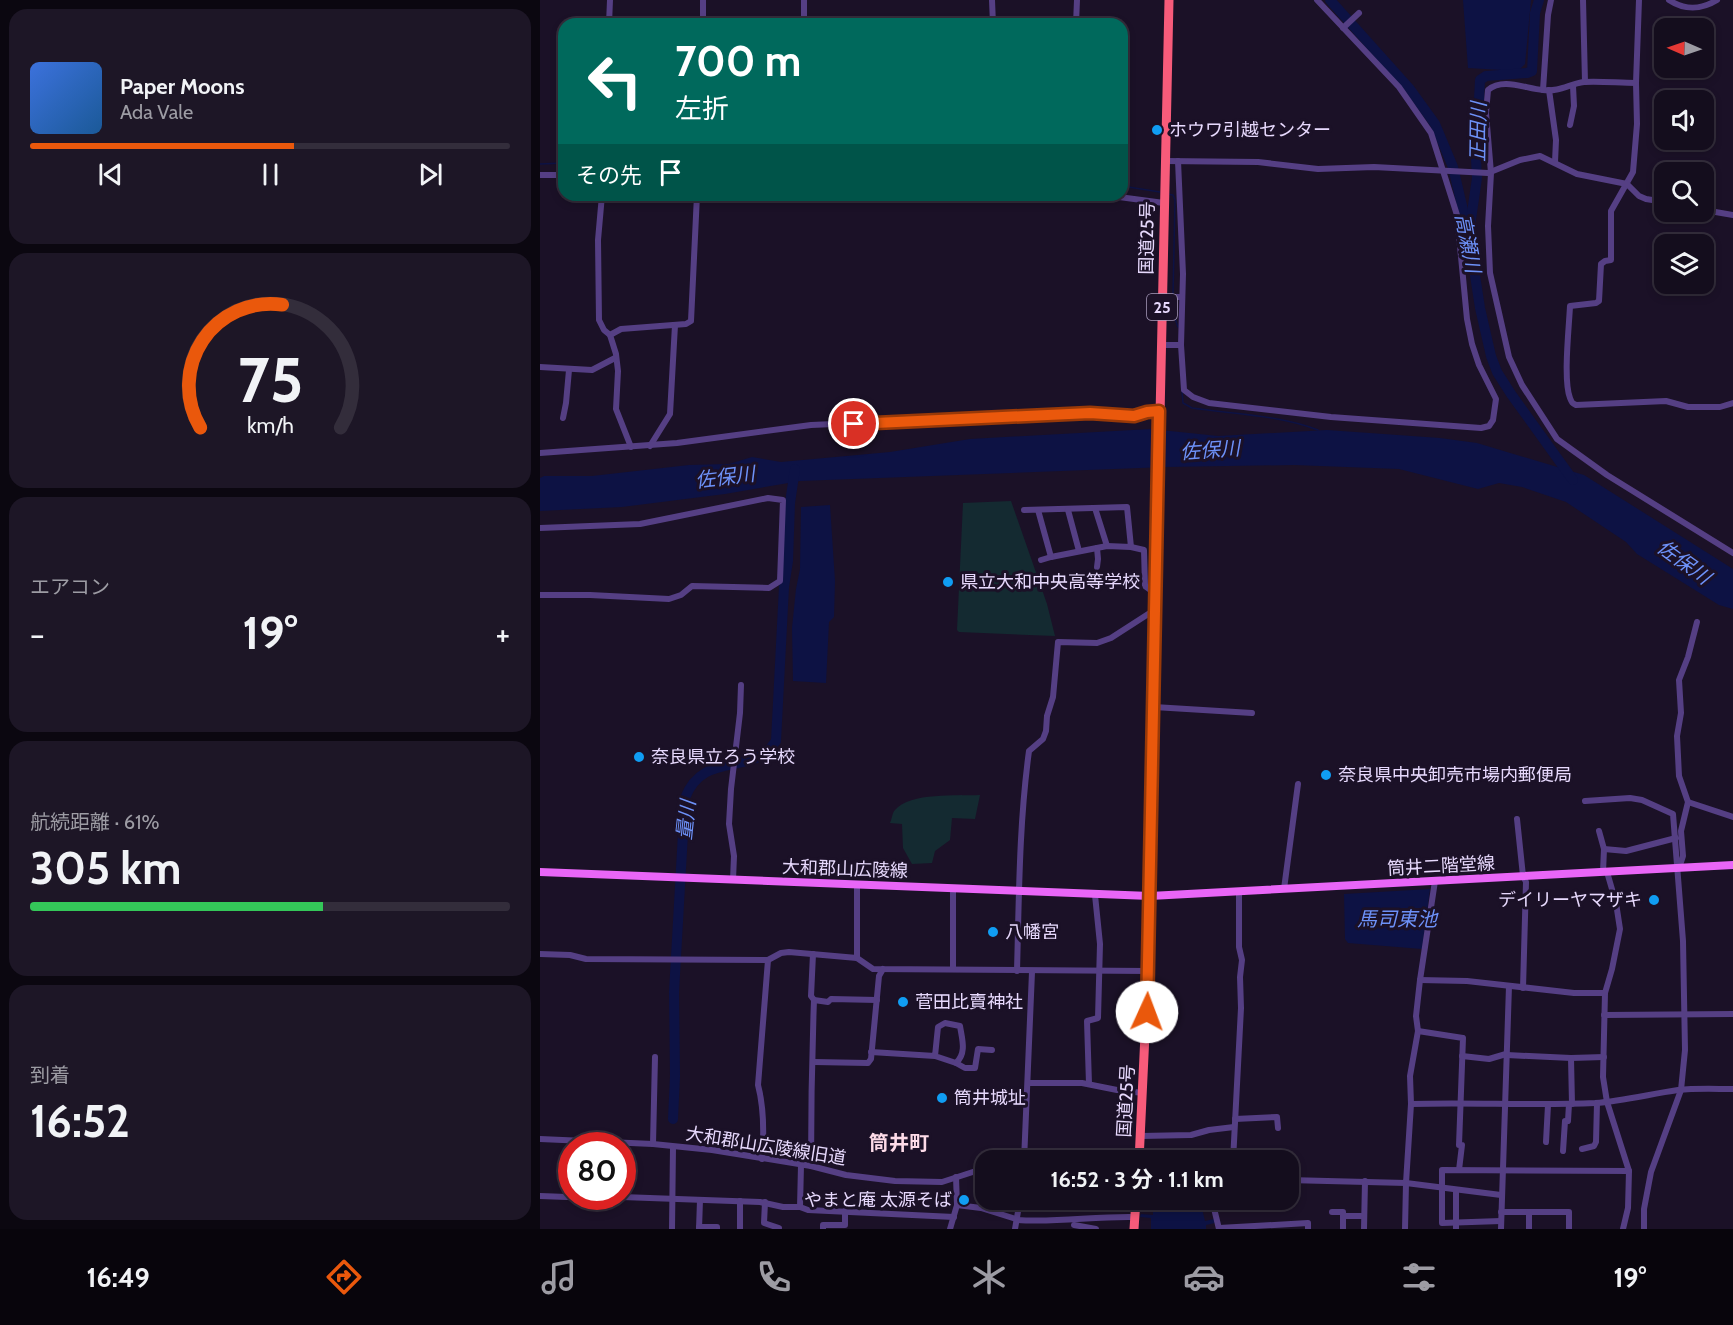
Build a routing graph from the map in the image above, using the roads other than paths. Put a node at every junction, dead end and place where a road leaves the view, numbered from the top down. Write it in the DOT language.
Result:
graph roads {
  1 [pos="610,0"];
  2 [pos="703,0"];
  3 [pos="804,0"];
  4 [pos="992,0"];
  5 [pos="1077,0"];
  6 [pos="1169,0"];
  7 [pos="1317,0"];
  8 [pos="1551,0"];
  9 [pos="1583,0"];
  10 [pos="1639,0"];
  11 [pos="1669,0"];
  12 [pos="1717,0"];
  13 [pos="1359,13"];
  14 [pos="609,18"];
  15 [pos="703,18"];
  16 [pos="804,18"];
  17 [pos="993,18"];
  18 [pos="1076,18"];
  19 [pos="1344,28"];
  20 [pos="1585,82"];
  21 [pos="1636,83"];
  22 [pos="1573,86"];
  23 [pos="1546,90"];
  24 [pos="1570,125"];
  25 [pos="1165,161"];
  26 [pos="1178,161"];
  27 [pos="1555,162"];
  28 [pos="1444,172"];
  29 [pos="1491,173"];
  30 [pos="540,175"];
  31 [pos="558,175"];
  32 [pos="1627,184"];
  33 [pos="1128,195"];
  34 [pos="1164,196"];
  35 [pos="1654,199"];
  36 [pos="601,201"];
  37 [pos="697,201"];
  38 [pos="1714,212"];
  39 [pos="1733,215"];
  40 [pos="1162,297"];
  41 [pos="1182,297"];
  42 [pos="675,325"];
  43 [pos="610,336"];
  44 [pos="1161,345"];
  45 [pos="1181,345"];
  46 [pos="615,358"];
  47 [pos="540,367"];
  48 [pos="569,370"];
  49 [pos="1733,403"];
  50 [pos="1159,411"];
  51 [pos="563,418"];
  52 [pos="650,446"];
  53 [pos="631,447"];
  54 [pos="540,453"];
  55 [pos="1095,508"];
  56 [pos="1024,510"];
  57 [pos="1038,510"];
  58 [pos="1068,510"];
  59 [pos="540,528"];
  60 [pos="1107,546"];
  61 [pos="1131,546"];
  62 [pos="1096,548"];
  63 [pos="1079,551"];
  64 [pos="1733,553"];
  65 [pos="1051,557"];
  66 [pos="1041,560"];
  67 [pos="1097,567"];
  68 [pos="1156,594"];
  69 [pos="540,595"];
  70 [pos="1156,609"];
  71 [pos="1697,622"];
  72 [pos="741,685"];
  73 [pos="1154,707"];
  74 [pos="1252,713"];
  75 [pos="1298,784"];
  76 [pos="1585,801"];
  77 [pos="1688,802"];
  78 [pos="1733,818"];
  79 [pos="1517,819"];
  80 [pos="1599,831"];
  81 [pos="1676,838"];
  82 [pos="1604,849"];
  83 [pos="1733,865"];
  84 [pos="1678,868"];
  85 [pos="540,872"];
  86 [pos="1605,872"];
  87 [pos="1523,876"];
  88 [pos="733,880"];
  89 [pos="1435,881"];
  90 [pos="857,884"];
  91 [pos="953,888"];
  92 [pos="1284,889"];
  93 [pos="1019,891"];
  94 [pos="1239,891"];
  95 [pos="1095,895"];
  96 [pos="1150,896"];
  97 [pos="540,954"];
  98 [pos="813,954"];
  99 [pos="857,958"];
  100 [pos="768,960"];
  101 [pos="873,969"];
  102 [pos="883,969"];
  103 [pos="953,969"];
  104 [pos="1017,971"];
  105 [pos="1100,971"];
  106 [pos="1148,971"];
  107 [pos="1032,972"];
  108 [pos="879,976"];
  109 [pos="1420,981"];
  110 [pos="1509,986"];
  111 [pos="1523,988"];
  112 [pos="1605,993"];
  113 [pos="814,1000"];
  114 [pos="877,1000"];
  115 [pos="1685,1014"];
  116 [pos="1733,1014"];
  117 [pos="1604,1015"];
  118 [pos="1418,1031"];
  119 [pos="992,1050"];
  120 [pos="871,1052"];
  121 [pos="1506,1055"];
  122 [pos="935,1056"];
  123 [pos="1462,1056"];
  124 [pos="655,1057"];
  125 [pos="1604,1057"];
  126 [pos="1571,1058"];
  127 [pos="814,1062"];
  128 [pos="956,1063"];
  129 [pos="1028,1083"];
  130 [pos="1089,1084"];
  131 [pos="1733,1089"];
  132 [pos="1681,1090"];
  133 [pos="1143,1093"];
  134 [pos="1461,1102"];
  135 [pos="1607,1102"];
  136 [pos="1597,1103"];
  137 [pos="1411,1104"];
  138 [pos="1570,1104"];
  139 [pos="1506,1105"];
  140 [pos="1548,1105"];
  141 [pos="1235,1119"];
  142 [pos="1234,1127"];
  143 [pos="1278,1128"];
  144 [pos="1141,1136"];
  145 [pos="540,1139"];
  146 [pos="1546,1142"];
  147 [pos="653,1144"];
  148 [pos="673,1147"];
  149 [pos="1582,1149"];
  150 [pos="1025,1150"];
  151 [pos="1140,1150"];
  152 [pos="1233,1150"];
  153 [pos="1563,1151"];
  154 [pos="762,1159"];
  155 [pos="801,1165"];
  156 [pos="811,1166"];
  157 [pos="1459,1170"];
  158 [pos="1502,1170"];
  159 [pos="975,1171"];
  160 [pos="1629,1171"];
  161 [pos="956,1177"];
  162 [pos="1299,1180"];
  163 [pos="1365,1181"];
  164 [pos="1406,1183"];
  165 [pos="1442,1187"];
  166 [pos="1456,1190"];
  167 [pos="1501,1195"];
  168 [pos="540,1196"];
  169 [pos="558,1197"];
  170 [pos="636,1198"];
  171 [pos="671,1199"];
  172 [pos="700,1200"];
  173 [pos="740,1201"];
  174 [pos="765,1203"];
  175 [pos="957,1204"];
  176 [pos="800,1207"];
  177 [pos="1018,1210"];
  178 [pos="1135,1210"];
  179 [pos="1214,1210"];
  180 [pos="845,1211"];
  181 [pos="1332,1212"];
  182 [pos="1501,1212"];
  183 [pos="1529,1212"];
  184 [pos="1343,1216"];
  185 [pos="1364,1216"];
  186 [pos="954,1217"];
  187 [pos="1135,1217"];
  188 [pos="1016,1219"];
  189 [pos="1074,1224"];
  190 [pos="1501,1225"];
  191 [pos="1273,1226"];
  192 [pos="1456,1226"];
  193 [pos="699,1228"];
  194 [pos="779,1228"];
  195 [pos="1219,1228"];
  196 [pos="672,1229"];
  197 [pos="717,1229"];
  198 [pos="740,1229"];
  199 [pos="823,1229"];
  200 [pos="950,1229"];
  201 [pos="1015,1229"];
  202 [pos="1096,1229"];
  203 [pos="1134,1229"];
  204 [pos="1308,1229"];
  205 [pos="1343,1229"];
  206 [pos="1364,1229"];
  207 [pos="1405,1229"];
  208 [pos="1529,1229"];
  209 [pos="1569,1229"];
  210 [pos="1623,1229"];
  211 [pos="1644,1229"];
  1 -- 14 [label="street"];
  2 -- 15 [label="street"];
  3 -- 16 [label="street"];
  4 -- 17 [label="street"];
  5 -- 18 [label="street"];
  6 -- 25 [label="highway, 国道25号 / 25"];
  7 -- 19 [label="street"];
  8 -- 23 [label="street"];
  9 -- 20 [label="street"];
  10 -- 21 [label="street"];
  11 -- 12 [label="street"];
  13 -- 19 [label="street"];
  19 -- 28 [label="street"];
  20 -- 21 [label="street"];
  20 -- 22 [label="street"];
  21 -- 32 [label="street"];
  22 -- 23 [label="street"];
  22 -- 24 [label="street"];
  23 -- 27 [label="street"];
  23 -- 29 [label="street"];
  25 -- 26 [label="street"];
  25 -- 34 [label="highway, 国道25号 / 25"];
  26 -- 28 [label="street"];
  26 -- 41 [label="street"];
  27 -- 29 [label="street"];
  27 -- 32 [label="street"];
  28 -- 29 [label="street"];
  28 -- 45 [label="street"];
  29 -- 64 [label="street"];
  30 -- 31 [label="street"];
  32 -- 35 [label="street"];
  32 -- 49 [label="street"];
  33 -- 34 [label="street"];
  34 -- 40 [label="highway, 国道25号 / 25"];
  36 -- 43 [label="street"];
  37 -- 42 [label="street"];
  38 -- 39 [label="street"];
  40 -- 41 [label="street"];
  40 -- 44 [label="highway, 国道25号 / 25"];
  41 -- 45 [label="street"];
  42 -- 43 [label="street"];
  42 -- 52 [label="street"];
  43 -- 46 [label="street"];
  44 -- 45 [label="street"];
  44 -- 50 [label="highway, 国道25号 / 25"];
  46 -- 48 [label="street"];
  46 -- 53 [label="street"];
  47 -- 48 [label="street"];
  48 -- 51 [label="street"];
  50 -- 52 [label="street"];
  50 -- 68 [label="highway, 国道25号 / 25"];
  52 -- 53 [label="street"];
  53 -- 54 [label="street"];
  55 -- 58 [label="street"];
  55 -- 60 [label="street"];
  55 -- 61 [label="street"];
  56 -- 57 [label="street"];
  57 -- 58 [label="street"];
  57 -- 65 [label="street"];
  58 -- 63 [label="street"];
  59 -- 69 [label="street"];
  60 -- 61 [label="street"];
  60 -- 62 [label="street"];
  61 -- 68 [label="street"];
  62 -- 63 [label="street"];
  62 -- 67 [label="street"];
  63 -- 65 [label="street"];
  65 -- 66 [label="street"];
  68 -- 70 [label="highway, 国道25号 / 25"];
  70 -- 73 [label="highway, 国道25号 / 25"];
  70 -- 93 [label="street"];
  71 -- 77 [label="street"];
  72 -- 88 [label="street"];
  73 -- 74 [label="street"];
  73 -- 96 [label="highway, 国道25号 / 25"];
  75 -- 92 [label="street"];
  76 -- 81 [label="street"];
  77 -- 78 [label="street"];
  77 -- 84 [label="street"];
  79 -- 87 [label="street"];
  80 -- 82 [label="street"];
  81 -- 82 [label="street"];
  81 -- 84 [label="street"];
  82 -- 86 [label="street"];
  83 -- 84 [label="main road, 筒井二階堂線"];
  84 -- 86 [label="main road, 筒井二階堂線"];
  84 -- 115 [label="street"];
  85 -- 88 [label="main road, 大和郡山広陵線"];
  86 -- 87 [label="main road, 筒井二階堂線"];
  86 -- 112 [label="street"];
  87 -- 89 [label="main road, 筒井二階堂線"];
  87 -- 111 [label="street"];
  88 -- 90 [label="main road, 大和郡山広陵線"];
  89 -- 92 [label="main road, 筒井二階堂線"];
  89 -- 109 [label="street"];
  90 -- 91 [label="main road, 大和郡山広陵線"];
  90 -- 99 [label="street"];
  91 -- 93 [label="main road, 大和郡山広陵線"];
  91 -- 103 [label="street"];
  92 -- 94 [label="main road, 筒井二階堂線"];
  93 -- 95 [label="main road, 大和郡山広陵線"];
  93 -- 104 [label="street"];
  94 -- 96 [label="main road, 筒井二階堂線"];
  94 -- 141 [label="street"];
  95 -- 96 [label="main road, 大和郡山広陵線"];
  95 -- 105 [label="street"];
  96 -- 106 [label="highway, 国道25号 / 25"];
  97 -- 100 [label="street"];
  98 -- 99 [label="street"];
  98 -- 100 [label="street"];
  98 -- 113 [label="street"];
  99 -- 101 [label="street"];
  100 -- 154 [label="street"];
  101 -- 102 [label="street"];
  101 -- 108 [label="street"];
  102 -- 103 [label="street"];
  102 -- 108 [label="street"];
  103 -- 104 [label="street"];
  104 -- 107 [label="street"];
  105 -- 106 [label="street"];
  105 -- 107 [label="street"];
  105 -- 130 [label="street"];
  106 -- 133 [label="highway, 国道25号 / 25"];
  107 -- 129 [label="street"];
  108 -- 114 [label="street"];
  109 -- 110 [label="street"];
  109 -- 118 [label="street"];
  110 -- 111 [label="street"];
  110 -- 121 [label="street"];
  111 -- 112 [label="street"];
  112 -- 117 [label="street"];
  113 -- 114 [label="street"];
  113 -- 127 [label="street"];
  114 -- 120 [label="street"];
  115 -- 116 [label="street"];
  115 -- 117 [label="street"];
  115 -- 132 [label="street"];
  117 -- 125 [label="street"];
  118 -- 123 [label="street"];
  118 -- 137 [label="street"];
  119 -- 128 [label="street"];
  120 -- 122 [label="street"];
  120 -- 127 [label="street"];
  121 -- 123 [label="street"];
  121 -- 126 [label="street"];
  121 -- 139 [label="street"];
  122 -- 128 [label="street"];
  122 -- 128 [label="street"];
  123 -- 134 [label="street"];
  124 -- 147 [label="street"];
  125 -- 126 [label="street"];
  125 -- 135 [label="street"];
  126 -- 138 [label="street"];
  127 -- 156 [label="street"];
  129 -- 130 [label="street"];
  129 -- 150 [label="street"];
  130 -- 133 [label="street"];
  131 -- 132 [label="street"];
  132 -- 135 [label="street"];
  132 -- 211 [label="street"];
  133 -- 144 [label="highway, 国道25号 / 25"];
  134 -- 137 [label="street"];
  134 -- 139 [label="street"];
  134 -- 157 [label="street"];
  135 -- 136 [label="street"];
  135 -- 160 [label="street"];
  136 -- 138 [label="street"];
  136 -- 149 [label="street"];
  137 -- 164 [label="street"];
  138 -- 140 [label="street"];
  138 -- 153 [label="street"];
  139 -- 140 [label="street"];
  139 -- 158 [label="street"];
  140 -- 146 [label="street"];
  141 -- 142 [label="street"];
  141 -- 143 [label="street"];
  142 -- 144 [label="street"];
  142 -- 152 [label="street"];
  144 -- 151 [label="highway, 国道25号 / 25"];
  145 -- 147 [label="street, 大和郡山広陵線旧道"];
  147 -- 148 [label="street, 大和郡山広陵線旧道"];
  148 -- 154 [label="street, 大和郡山広陵線旧道"];
  148 -- 171 [label="street"];
  154 -- 155 [label="street, 大和郡山広陵線旧道"];
  155 -- 156 [label="street, 大和郡山広陵線旧道"];
  155 -- 176 [label="street"];
  156 -- 161 [label="street, 大和郡山広陵線旧道"];
  157 -- 158 [label="street"];
  157 -- 165 [label="street"];
  158 -- 160 [label="street"];
  158 -- 167 [label="street"];
  159 -- 161 [label="street, 大和郡山広陵線旧道"];
  160 -- 210 [label="street"];
  161 -- 175 [label="street"];
  162 -- 163 [label="street"];
  163 -- 164 [label="street"];
  163 -- 185 [label="street"];
  164 -- 165 [label="street"];
  164 -- 207 [label="street"];
  165 -- 166 [label="street"];
  165 -- 192 [label="street"];
  166 -- 167 [label="street"];
  166 -- 192 [label="street"];
  167 -- 182 [label="street"];
  168 -- 169 [label="street"];
  170 -- 171 [label="street"];
  171 -- 172 [label="street"];
  171 -- 196 [label="street"];
  172 -- 173 [label="street"];
  172 -- 193 [label="street"];
  173 -- 174 [label="street"];
  173 -- 198 [label="street"];
  174 -- 176 [label="street"];
  174 -- 194 [label="street"];
  175 -- 186 [label="street"];
  175 -- 188 [label="street"];
  176 -- 180 [label="street"];
  177 -- 188 [label="street"];
  178 -- 187 [label="highway"];
  179 -- 195 [label="street"];
  180 -- 186 [label="street"];
  180 -- 199 [label="street"];
  181 -- 184 [label="street"];
  182 -- 183 [label="street"];
  182 -- 190 [label="street"];
  183 -- 208 [label="street"];
  183 -- 209 [label="street"];
  184 -- 185 [label="street"];
  184 -- 205 [label="street"];
  185 -- 206 [label="street"];
  186 -- 200 [label="street"];
  187 -- 189 [label="street"];
  187 -- 203 [label="highway"];
  188 -- 189 [label="street"];
  188 -- 201 [label="street"];
  189 -- 202 [label="street"];
  190 -- 192 [label="street"];
  191 -- 195 [label="street"];
  191 -- 204 [label="street"];
  193 -- 197 [label="street"];
}
